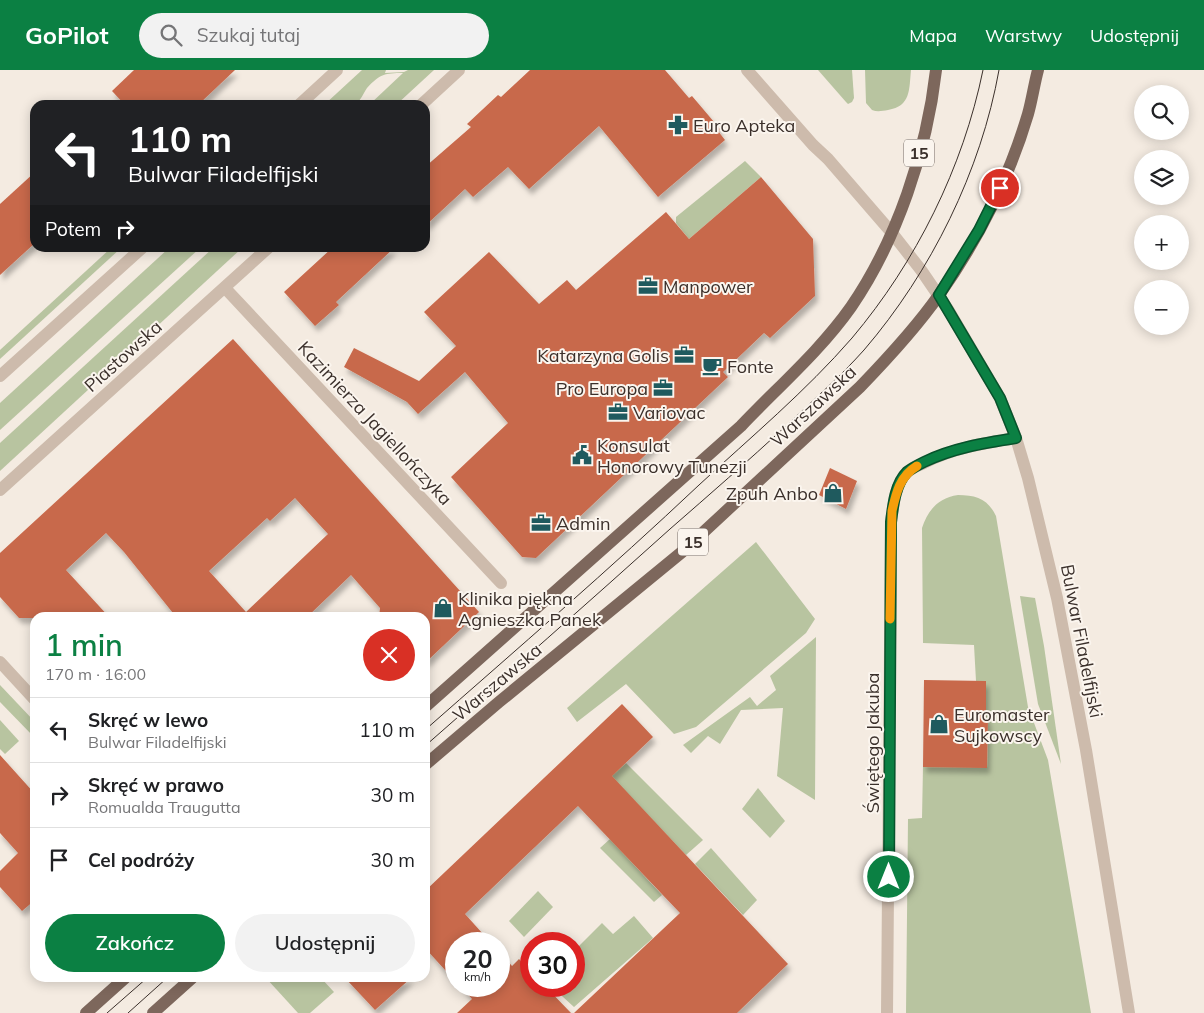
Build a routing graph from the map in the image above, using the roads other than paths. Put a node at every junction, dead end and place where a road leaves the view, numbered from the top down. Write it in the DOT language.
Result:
graph roads {
  1 [pos="337,70"];
  2 [pos="459,70"];
  3 [pos="747,70"];
  4 [pos="936,70"];
  5 [pos="1038,70"];
  6 [pos="304,100"];
  7 [pos="426,100"];
  8 [pos="892,233"];
  9 [pos="138,252"];
  10 [pos="264,252"];
  11 [pos="225,288"];
  12 [pos="939,295"];
  13 [pos="0,376"];
  14 [pos="1016,438"];
  15 [pos="0,490"];
  16 [pos="501,583"];
  17 [pos="0,662"];
  18 [pos="30,695"];
  19 [pos="430,703"];
  20 [pos="430,762"];
  21 [pos="121,982"];
  22 [pos="188,982"];
  23 [pos="86,1013"];
  24 [pos="153,1013"];
  25 [pos="887,1013"];
  26 [pos="1130,1013"];
  1 -- 6 [label="street"];
  2 -- 7 [label="street"];
  3 -- 8 [label="street, Bulwar Filadelfijski"];
  4 -- 8 [label="main road, 15"];
  5 -- 12 [label="main road, 15"];
  8 -- 12 [label="street, Bulwar Filadelfijski"];
  8 -- 19 [label="main road, Warszawska / 15"];
  9 -- 13 [label="street"];
  10 -- 11 [label="street, Piastowska"];
  11 -- 15 [label="street, Piastowska"];
  11 -- 16 [label="street, Kazimierza Jagiellończyka"];
  12 -- 14 [label="street, Bulwar Filadelfijski"];
  12 -- 20 [label="main road, Warszawska / 15"];
  14 -- 25 [label="street, Świętego Jakuba"];
  14 -- 26 [label="street, Bulwar Filadelfijski"];
  17 -- 18 [label="street"];
  21 -- 23 [label="main road"];
  22 -- 24 [label="main road"];
}
